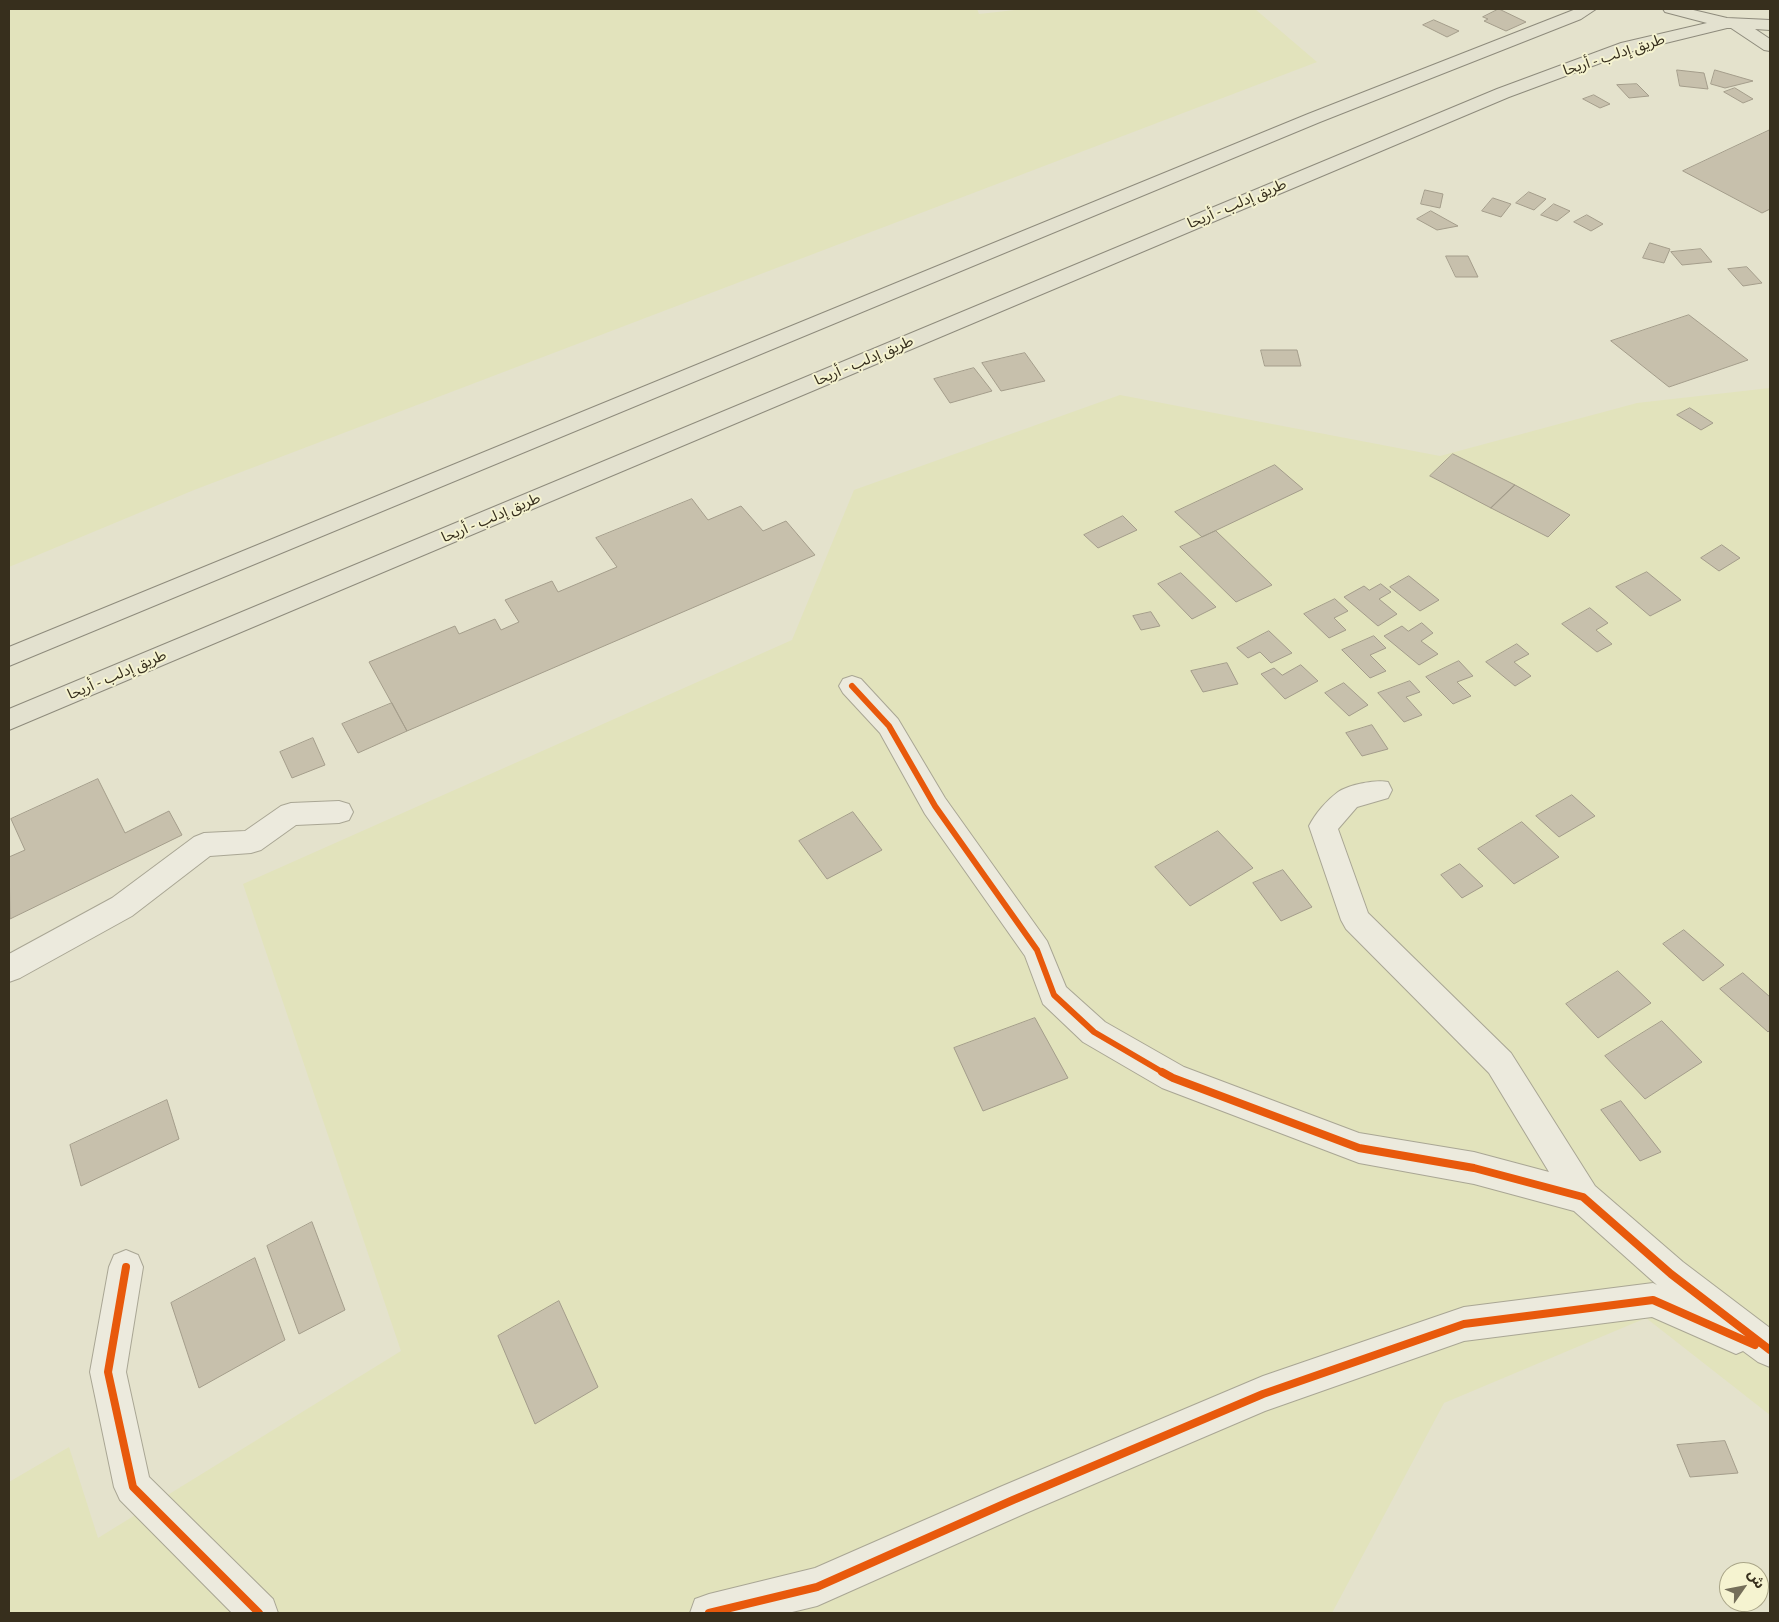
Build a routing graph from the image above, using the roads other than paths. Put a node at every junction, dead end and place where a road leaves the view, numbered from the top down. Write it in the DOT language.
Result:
graph roads {
  1 [pos="1588,9"];
  2 [pos="1671,9"];
  3 [pos="1731,24"];
  4 [pos="1770,25"];
  5 [pos="1770,46"];
  6 [pos="9,658"];
  7 [pos="852,686"];
  8 [pos="9,720"];
  9 [pos="1378,790"];
  10 [pos="339,812"];
  11 [pos="9,969"];
  12 [pos="1583,1196"];
  13 [pos="126,1268"];
  14 [pos="1770,1351"];
  15 [pos="259,1613"];
  16 [pos="709,1613"];
  1 -- 6 [label="main road"];
  2 -- 3 [label="main road"];
  3 -- 4 [label="main road"];
  3 -- 5 [label="main road"];
  3 -- 8 [label="main road, طريق إدلب - أريحا"];
  7 -- 12 [label="street"];
  9 -- 12 [label="street"];
  10 -- 11 [label="street"];
  12 -- 14 [label="street"];
  13 -- 15 [label="street"];
  14 -- 16 [label="street"];
}
